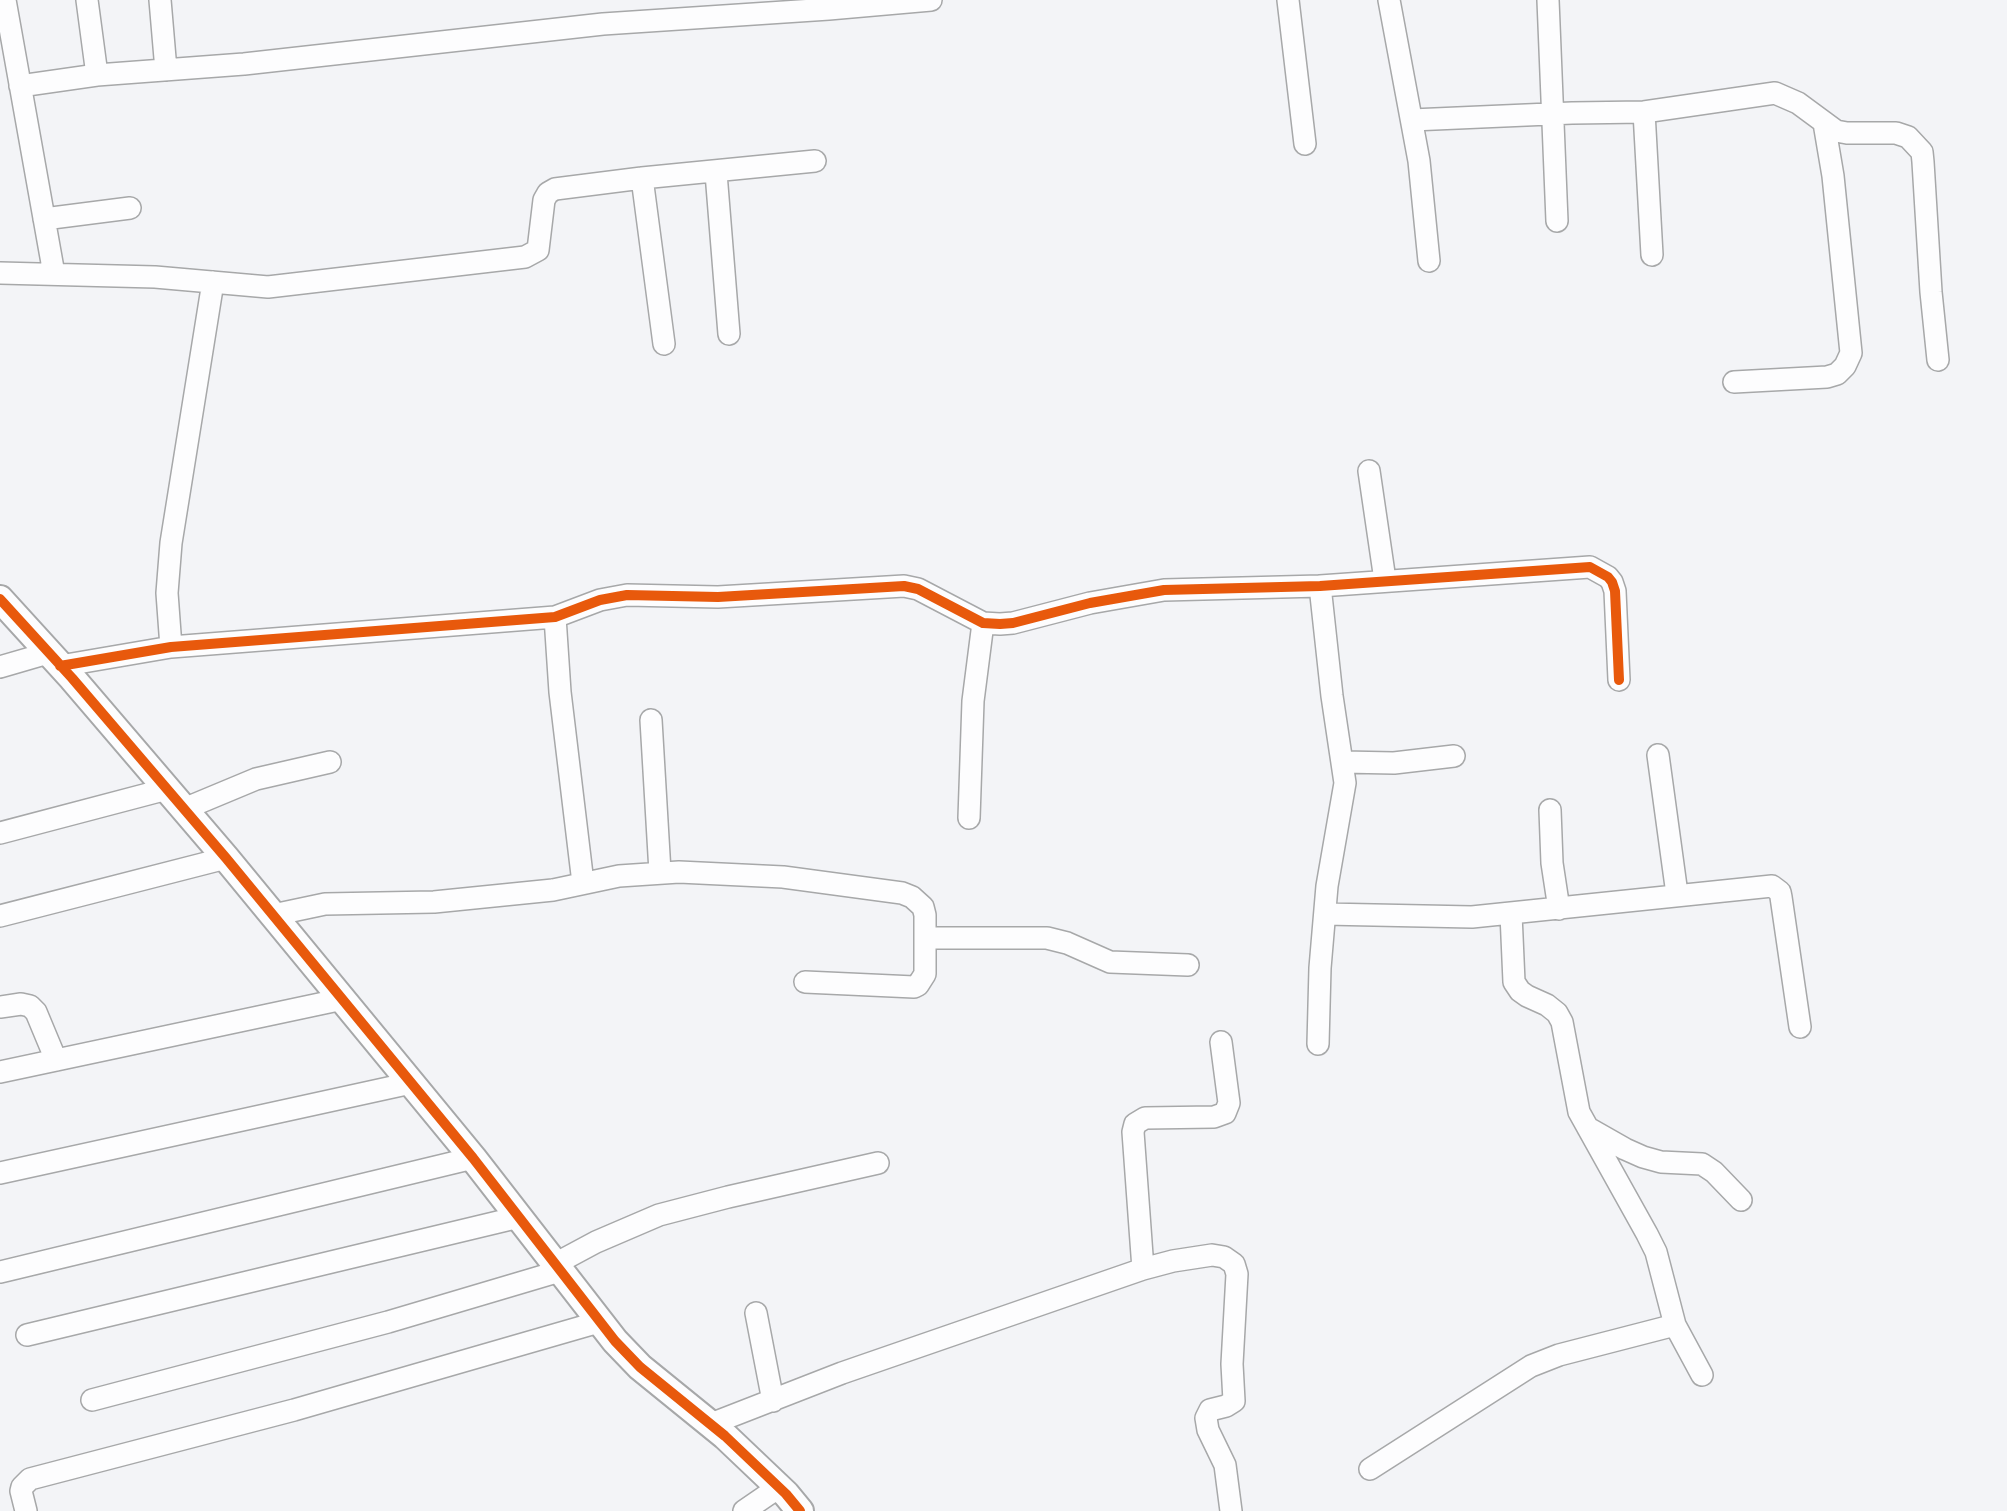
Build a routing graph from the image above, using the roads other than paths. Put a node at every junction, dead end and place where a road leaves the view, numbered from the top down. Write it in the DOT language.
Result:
graph roads {
  1 [pos="5,0"];
  2 [pos="87,0"];
  3 [pos="160,0"];
  4 [pos="931,0"];
  5 [pos="1288,0"];
  6 [pos="1389,0"];
  7 [pos="1548,0"];
  8 [pos="695,10"];
  9 [pos="166,70"];
  10 [pos="97,75"];
  11 [pos="20,86"];
  12 [pos="1644,112"];
  13 [pos="1553,114"];
  14 [pos="1412,120"];
  15 [pos="1824,123"];
  16 [pos="1305,144"];
  17 [pos="815,161"];
  18 [pos="716,173"];
  19 [pos="642,178"];
  20 [pos="130,208"];
  21 [pos="44,219"];
  22 [pos="1557,221"];
  23 [pos="1652,255"];
  24 [pos="1429,261"];
  25 [pos="0,273"];
  26 [pos="54,274"];
  27 [pos="213,282"];
  28 [pos="729,334"];
  29 [pos="664,344"];
  30 [pos="1938,360"];
  31 [pos="1734,382"];
  32 [pos="1369,471"];
  33 [pos="1385,580"];
  34 [pos="1320,586"];
  35 [pos="0,600"];
  36 [pos="555,617"];
  37 [pos="982,623"];
  38 [pos="171,647"];
  39 [pos="54,659"];
  40 [pos="0,667"];
  41 [pos="1619,680"];
  42 [pos="651,720"];
  43 [pos="1658,755"];
  44 [pos="1454,756"];
  45 [pos="330,762"];
  46 [pos="1343,762"];
  47 [pos="167,789"];
  48 [pos="184,809"];
  49 [pos="1550,810"];
  50 [pos="969,818"];
  51 [pos="0,833"];
  52 [pos="226,858"];
  53 [pos="660,872"];
  54 [pos="583,883"];
  55 [pos="1677,894"];
  56 [pos="1559,909"];
  57 [pos="1325,914"];
  58 [pos="1511,914"];
  59 [pos="273,915"];
  60 [pos="0,916"];
  61 [pos="926,938"];
  62 [pos="1188,965"];
  63 [pos="805,982"];
  64 [pos="343,999"];
  65 [pos="0,1007"];
  66 [pos="1800,1027"];
  67 [pos="1221,1042"];
  68 [pos="1318,1044"];
  69 [pos="57,1060"];
  70 [pos="0,1072"];
  71 [pos="411,1083"];
  72 [pos="1586,1126"];
  73 [pos="473,1158"];
  74 [pos="878,1163"];
  75 [pos="0,1173"];
  76 [pos="1741,1200"];
  77 [pos="519,1217"];
  78 [pos="557,1268"];
  79 [pos="1143,1269"];
  80 [pos="0,1272"];
  81 [pos="755,1313"];
  82 [pos="599,1322"];
  83 [pos="1675,1325"];
  84 [pos="27,1335"];
  85 [pos="1702,1375"];
  86 [pos="92,1400"];
  87 [pos="772,1401"];
  88 [pos="711,1424"];
  89 [pos="1370,1469"];
  90 [pos="779,1487"];
  91 [pos="26,1511"];
  92 [pos="744,1511"];
  93 [pos="800,1511"];
  94 [pos="1231,1511"];
  1 -- 11 [label="street"];
  2 -- 10 [label="street"];
  3 -- 9 [label="street"];
  4 -- 8 [label="street"];
  5 -- 16 [label="street"];
  6 -- 14 [label="street"];
  7 -- 13 [label="street"];
  8 -- 9 [label="street"];
  9 -- 10 [label="street"];
  10 -- 11 [label="street"];
  11 -- 21 [label="street"];
  12 -- 13 [label="street"];
  12 -- 15 [label="street"];
  12 -- 23 [label="street"];
  13 -- 14 [label="street"];
  13 -- 22 [label="street"];
  14 -- 24 [label="street"];
  15 -- 30 [label="street"];
  15 -- 31 [label="street"];
  17 -- 18 [label="street"];
  18 -- 19 [label="street"];
  18 -- 28 [label="street"];
  19 -- 27 [label="street"];
  19 -- 29 [label="street"];
  20 -- 21 [label="street"];
  21 -- 26 [label="street"];
  25 -- 26 [label="street"];
  26 -- 27 [label="street"];
  27 -- 38 [label="street"];
  32 -- 33 [label="street"];
  33 -- 34 [label="street"];
  33 -- 41 [label="street"];
  34 -- 37 [label="street"];
  34 -- 46 [label="street"];
  35 -- 39 [label="street"];
  36 -- 37 [label="street"];
  36 -- 38 [label="street"];
  36 -- 54 [label="street"];
  37 -- 50 [label="street"];
  38 -- 39 [label="street"];
  39 -- 40 [label="street"];
  39 -- 47 [label="street"];
  42 -- 53 [label="street"];
  43 -- 55 [label="street"];
  44 -- 46 [label="street"];
  45 -- 48 [label="street"];
  46 -- 57 [label="street"];
  47 -- 48 [label="street"];
  47 -- 51 [label="street"];
  48 -- 52 [label="street"];
  49 -- 56 [label="street"];
  52 -- 59 [label="street"];
  52 -- 60 [label="street"];
  53 -- 54 [label="street"];
  53 -- 61 [label="street"];
  54 -- 59 [label="street"];
  55 -- 56 [label="street"];
  55 -- 66 [label="street"];
  56 -- 58 [label="street"];
  57 -- 58 [label="street"];
  57 -- 68 [label="street"];
  58 -- 72 [label="street"];
  59 -- 64 [label="street"];
  61 -- 62 [label="street"];
  61 -- 63 [label="street"];
  64 -- 69 [label="street"];
  64 -- 71 [label="street"];
  65 -- 69 [label="street"];
  67 -- 79 [label="street"];
  69 -- 70 [label="street"];
  71 -- 73 [label="street"];
  71 -- 75 [label="street"];
  72 -- 76 [label="street"];
  72 -- 83 [label="street"];
  73 -- 77 [label="street"];
  73 -- 80 [label="street"];
  74 -- 78 [label="street"];
  77 -- 78 [label="street"];
  77 -- 84 [label="street"];
  78 -- 82 [label="street"];
  78 -- 86 [label="street"];
  79 -- 87 [label="street"];
  79 -- 94 [label="street"];
  81 -- 87 [label="street"];
  82 -- 88 [label="street"];
  82 -- 91 [label="street"];
  83 -- 85 [label="street"];
  83 -- 89 [label="street"];
  87 -- 88 [label="street"];
  88 -- 90 [label="street"];
  90 -- 92 [label="street"];
  90 -- 93 [label="street"];
}
